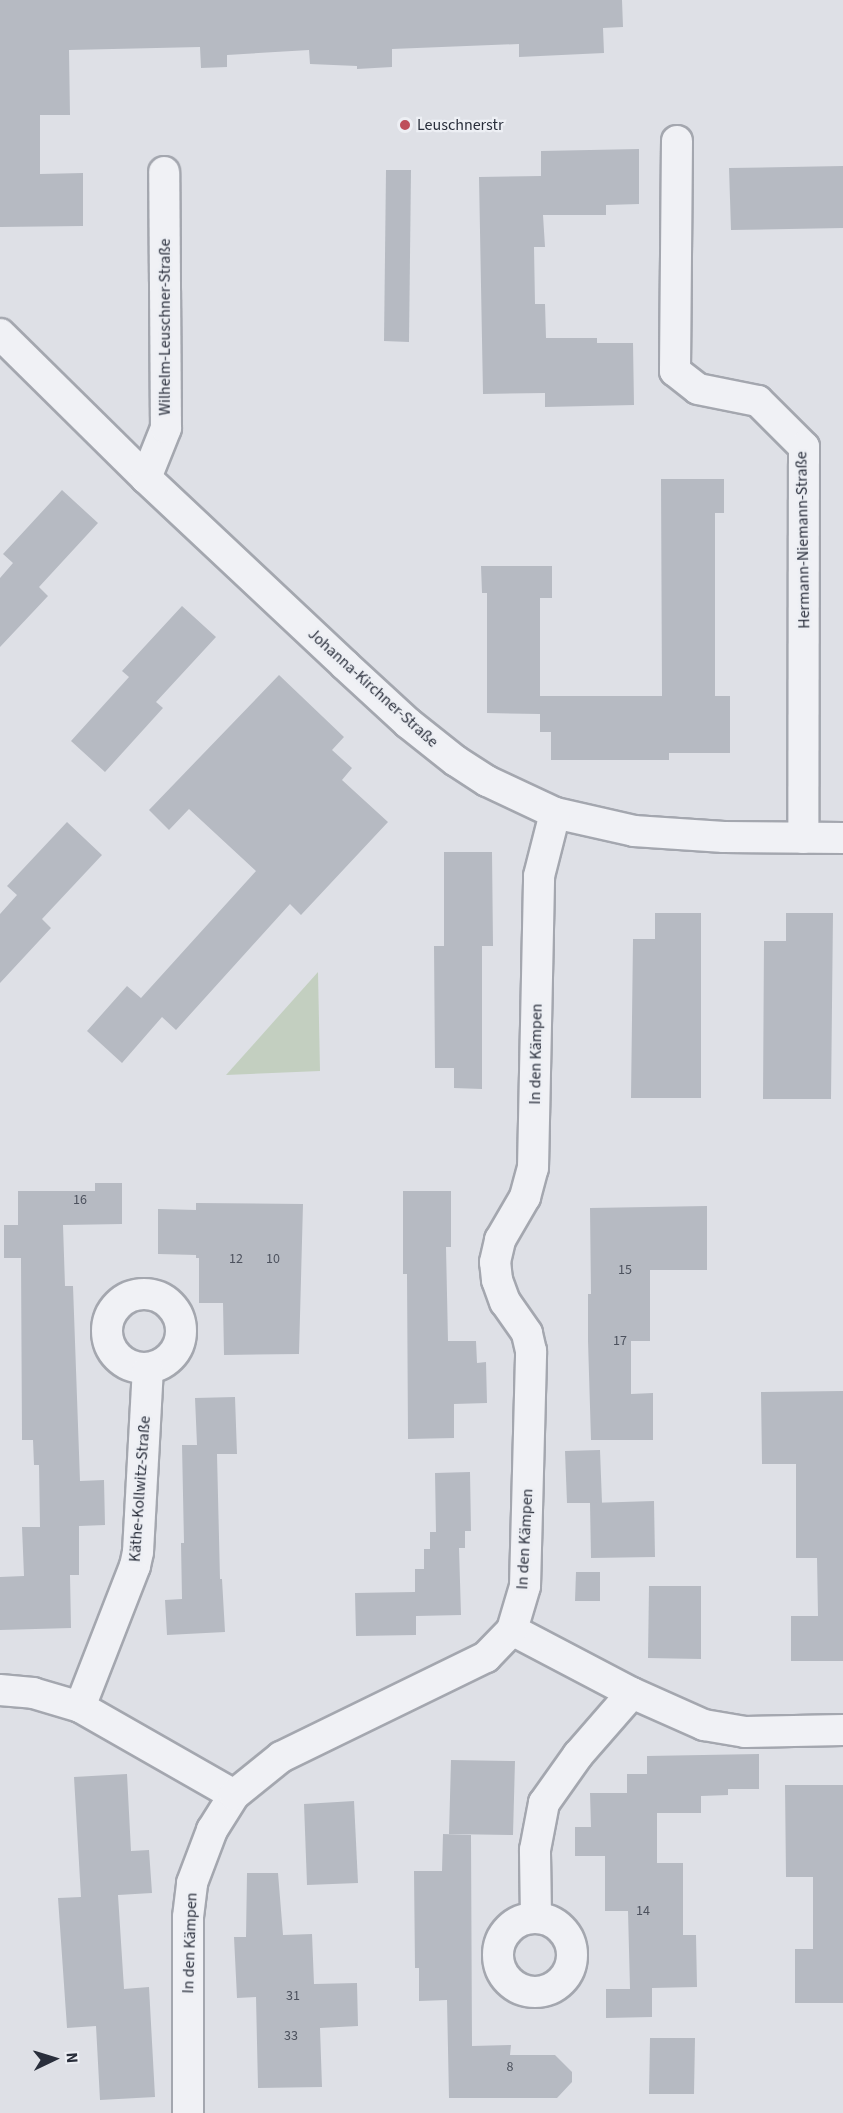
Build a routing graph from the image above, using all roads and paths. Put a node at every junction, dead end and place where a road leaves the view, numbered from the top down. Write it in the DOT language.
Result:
graph roads {
  1 [pos="677,141"];
  2 [pos="164,172"];
  3 [pos="0,334"];
  4 [pos="146,478"];
  5 [pos="555,813"];
  6 [pos="803,838"];
  7 [pos="843,838"];
  8 [pos="148,1369"];
  9 [pos="512,1630"];
  10 [pos="0,1690"];
  11 [pos="632,1694"];
  12 [pos="80,1707"];
  13 [pos="843,1730"];
  14 [pos="234,1795"];
  15 [pos="536,1917"];
  16 [pos="188,2113"];
  1 -- 6 [label="street, Hermann-Niemann-Straße"];
  2 -- 4 [label="street, Wilhelm-Leuschner-Straße"];
  3 -- 4 [label="street, Johanna-Kirchner-Straße"];
  4 -- 5 [label="street, Johanna-Kirchner-Straße"];
  5 -- 6 [label="street, Johanna-Kirchner-Straße"];
  5 -- 9 [label="street, In den Kämpen"];
  6 -- 7 [label="street, Johanna-Kirchner-Straße"];
  8 -- 12 [label="street, Käthe-Kollwitz-Straße"];
  9 -- 11 [label="street"];
  9 -- 14 [label="street, In den Kämpen"];
  10 -- 12 [label="street"];
  11 -- 13 [label="street"];
  11 -- 15 [label="street"];
  12 -- 14 [label="street"];
  14 -- 16 [label="street, In den Kämpen"];
}
